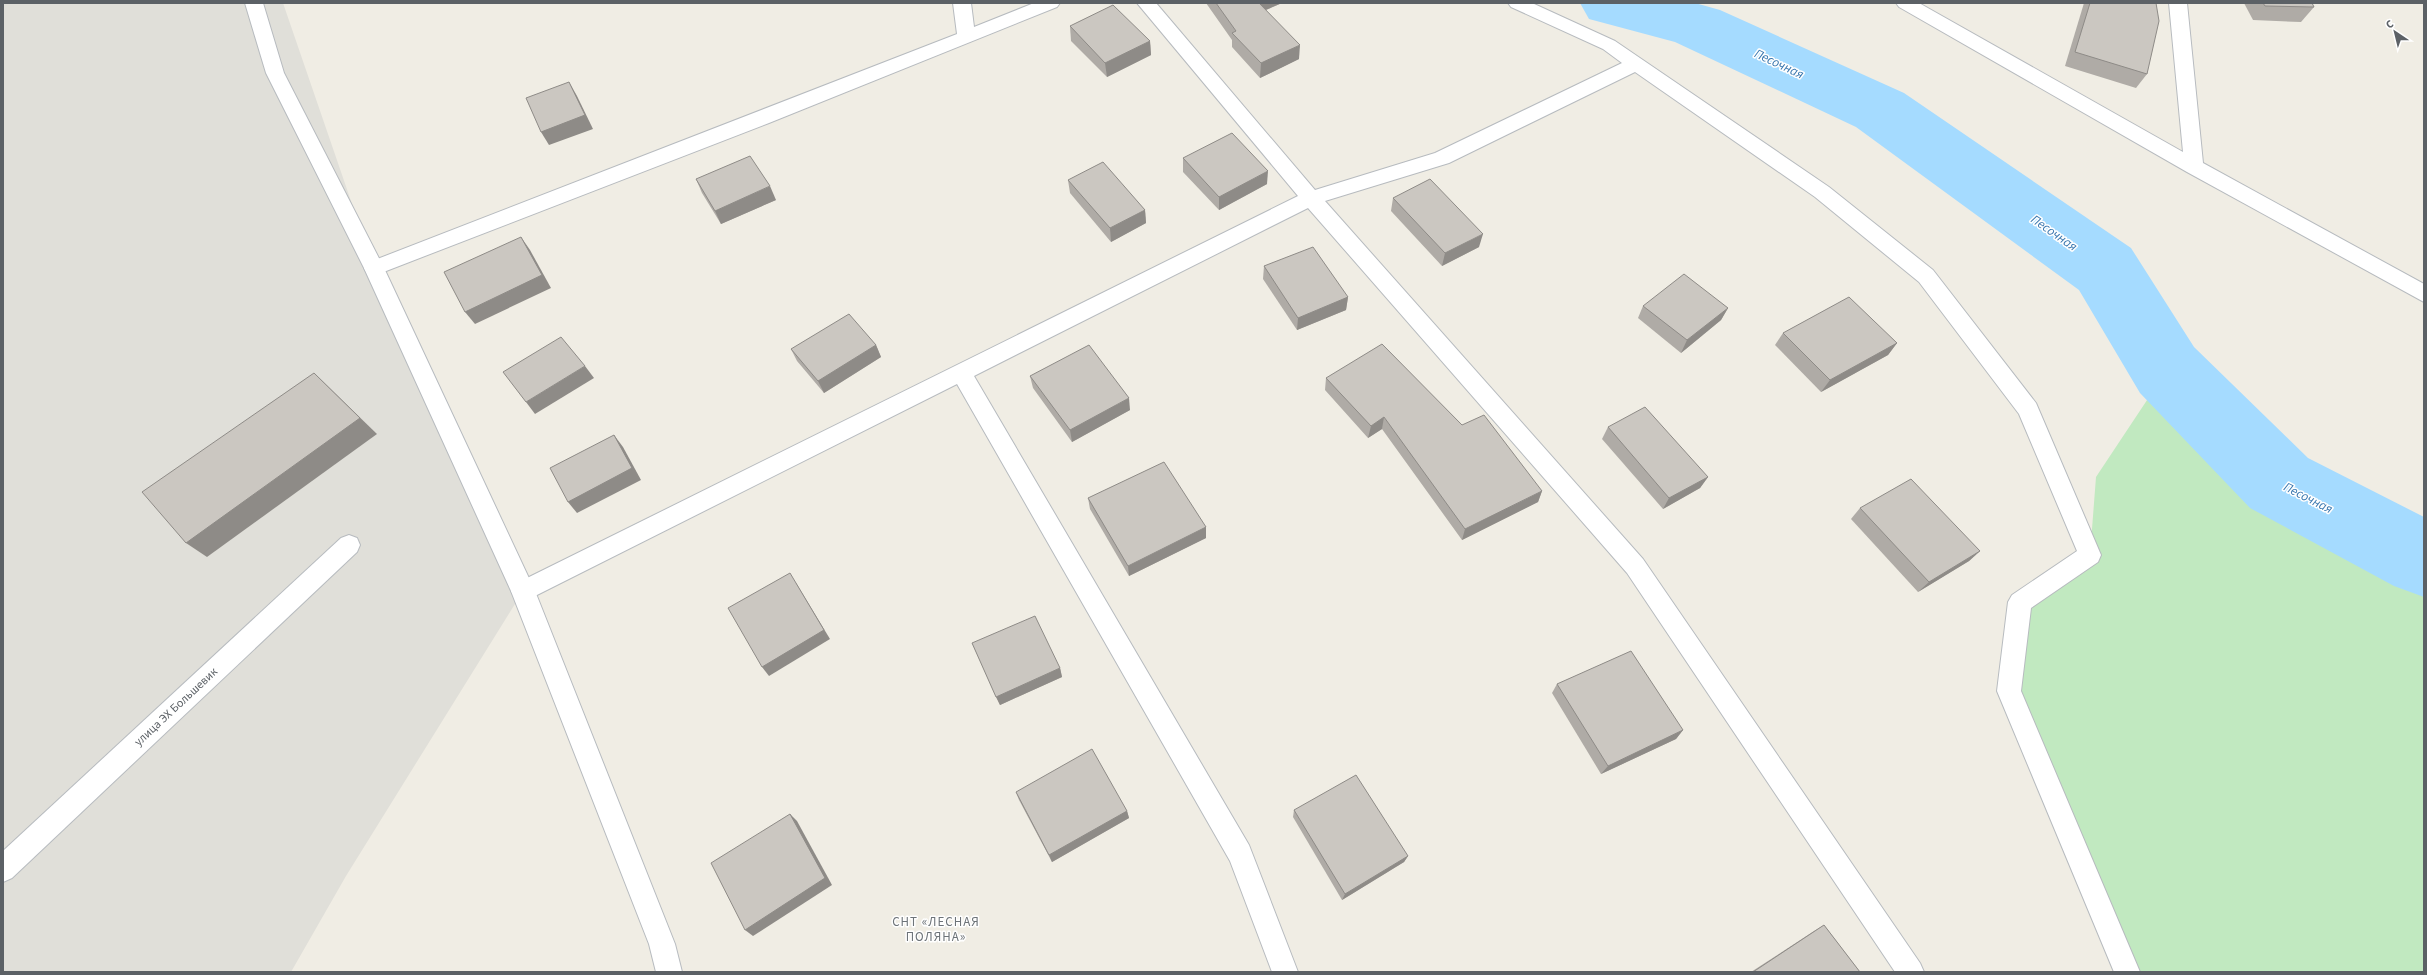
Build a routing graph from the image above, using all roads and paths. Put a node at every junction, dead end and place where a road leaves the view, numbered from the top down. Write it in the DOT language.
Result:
graph roads {
  1 [pos="254,3"];
  2 [pos="962,3"];
  3 [pos="1051,3"];
  4 [pos="1146,3"];
  5 [pos="1516,3"];
  6 [pos="1905,3"];
  7 [pos="2178,3"];
  8 [pos="966,37"];
  9 [pos="1636,64"];
  10 [pos="2194,167"];
  11 [pos="1311,198"];
  12 [pos="374,268"];
  13 [pos="2424,294"];
  14 [pos="961,372"];
  15 [pos="349,545"];
  16 [pos="523,591"];
  17 [pos="3,869"];
  18 [pos="669,972"];
  19 [pos="1285,972"];
  20 [pos="1912,972"];
  21 [pos="2127,972"];
  1 -- 12 [label="street"];
  2 -- 8 [label="street"];
  3 -- 8 [label="street"];
  4 -- 11 [label="street"];
  5 -- 9 [label="street"];
  6 -- 10 [label="street"];
  7 -- 10 [label="street"];
  8 -- 12 [label="street"];
  9 -- 11 [label="street"];
  9 -- 21 [label="street"];
  10 -- 13 [label="street"];
  11 -- 14 [label="street"];
  11 -- 20 [label="street"];
  12 -- 16 [label="street"];
  14 -- 16 [label="street"];
  14 -- 19 [label="street"];
  15 -- 17 [label="street, улица ЭХ Большевик"];
  16 -- 18 [label="street"];
}
